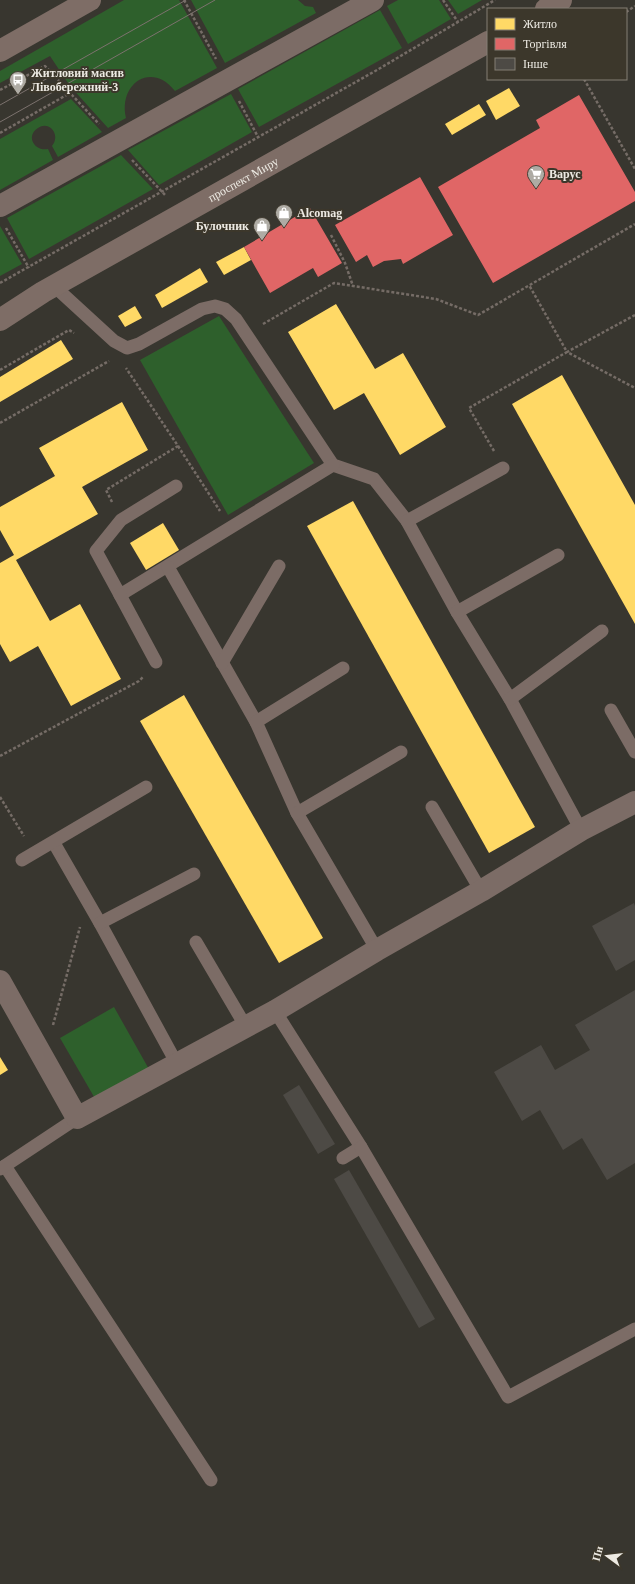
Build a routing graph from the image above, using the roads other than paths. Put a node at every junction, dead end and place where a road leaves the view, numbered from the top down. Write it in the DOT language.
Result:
graph roads {
  1 [pos="90,0"];
  2 [pos="373,0"];
  3 [pos="561,0"];
  4 [pos="548,8"];
  5 [pos="487,43"];
  6 [pos="0,51"];
  7 [pos="0,206"];
  8 [pos="54,286"];
  9 [pos="0,320"];
  10 [pos="333,465"];
  11 [pos="503,468"];
  12 [pos="176,486"];
  13 [pos="407,521"];
  14 [pos="558,555"];
  15 [pos="278,566"];
  16 [pos="168,567"];
  17 [pos="120,595"];
  18 [pos="457,612"];
  19 [pos="602,630"];
  20 [pos="156,662"];
  21 [pos="222,663"];
  22 [pos="343,668"];
  23 [pos="510,699"];
  24 [pos="611,710"];
  25 [pos="256,722"];
  26 [pos="401,752"];
  27 [pos="635,752"];
  28 [pos="146,787"];
  29 [pos="635,802"];
  30 [pos="432,807"];
  31 [pos="297,813"];
  32 [pos="581,830"];
  33 [pos="54,843"];
  34 [pos="22,860"];
  35 [pos="194,874"];
  36 [pos="481,891"];
  37 [pos="100,923"];
  38 [pos="196,942"];
  39 [pos="377,950"];
  40 [pos="0,981"];
  41 [pos="275,1011"];
  42 [pos="246,1026"];
  43 [pos="177,1064"];
  44 [pos="77,1118"];
  45 [pos="361,1148"];
  46 [pos="342,1158"];
  47 [pos="2,1168"];
  48 [pos="635,1329"];
  49 [pos="211,1480"];
  1 -- 6 [label="street"];
  2 -- 7 [label="street"];
  3 -- 4 [label="street"];
  5 -- 8 [label="street, проспект Миру"];
  8 -- 9 [label="street, проспект Миру"];
  8 -- 10 [label="lane"];
  10 -- 13 [label="lane"];
  10 -- 16 [label="lane"];
  11 -- 13 [label="lane"];
  12 -- 17 [label="lane"];
  13 -- 18 [label="lane"];
  14 -- 18 [label="lane"];
  15 -- 21 [label="lane"];
  16 -- 17 [label="lane"];
  16 -- 21 [label="lane"];
  17 -- 20 [label="lane"];
  18 -- 23 [label="lane"];
  19 -- 23 [label="lane"];
  21 -- 25 [label="lane"];
  22 -- 25 [label="lane"];
  23 -- 32 [label="lane"];
  24 -- 27 [label="lane"];
  25 -- 31 [label="lane"];
  26 -- 31 [label="lane"];
  28 -- 33 [label="lane"];
  29 -- 32 [label="street"];
  30 -- 36 [label="lane"];
  31 -- 39 [label="lane"];
  32 -- 36 [label="street"];
  33 -- 34 [label="lane"];
  33 -- 37 [label="lane"];
  35 -- 37 [label="lane"];
  36 -- 39 [label="street"];
  37 -- 43 [label="lane"];
  38 -- 42 [label="lane"];
  39 -- 41 [label="street"];
  40 -- 44 [label="street"];
  41 -- 42 [label="street"];
  41 -- 45 [label="lane"];
  42 -- 43 [label="street"];
  43 -- 44 [label="street"];
  44 -- 47 [label="lane"];
  45 -- 46 [label="lane"];
  45 -- 48 [label="lane"];
  47 -- 49 [label="lane"];
}
